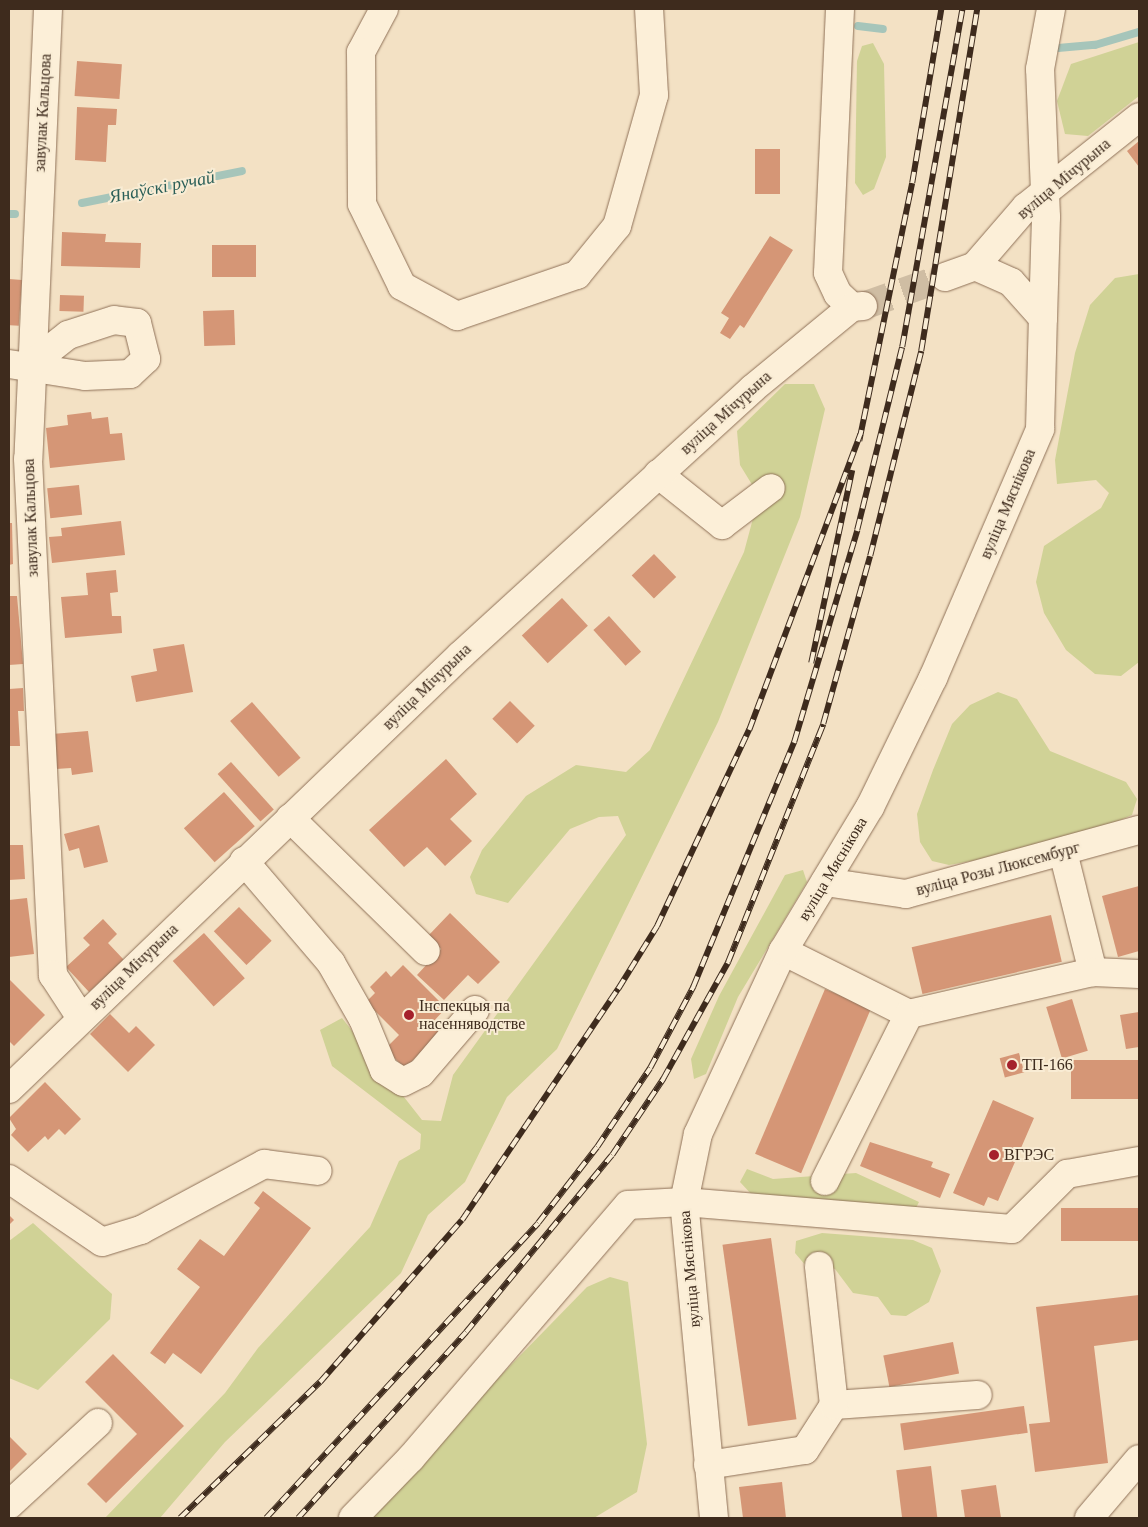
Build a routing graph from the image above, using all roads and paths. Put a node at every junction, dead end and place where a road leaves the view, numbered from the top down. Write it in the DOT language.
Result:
graph roads {
  1 [pos="48,9"];
  2 [pos="384,9"];
  3 [pos="649,9"];
  4 [pos="840,9"];
  5 [pos="1051,9"];
  6 [pos="1139,117"];
  7 [pos="1045,191"];
  8 [pos="975,266"];
  9 [pos="945,276"];
  10 [pos="1043,318"];
  11 [pos="20,365"];
  12 [pos="658,474"];
  13 [pos="771,488"];
  14 [pos="290,818"];
  15 [pos="1139,830"];
  16 [pos="1063,852"];
  17 [pos="244,861"];
  18 [pos="825,882"];
  19 [pos="426,951"];
  20 [pos="783,951"];
  21 [pos="1093,972"];
  22 [pos="1139,974"];
  23 [pos="476,1010"];
  24 [pos="909,1014"];
  25 [pos="80,1018"];
  26 [pos="9,1090"];
  27 [pos="1139,1161"];
  28 [pos="318,1171"];
  29 [pos="9,1179"];
  30 [pos="825,1181"];
  31 [pos="684,1202"];
  32 [pos="819,1266"];
  33 [pos="978,1395"];
  34 [pos="834,1406"];
  35 [pos="98,1423"];
  36 [pos="1139,1459"];
  37 [pos="708,1465"];
  38 [pos="9,1505"];
  39 [pos="354,1518"];
  40 [pos="714,1518"];
  41 [pos="1089,1518"];
  1 -- 11 [label="street, завулак Кальцова"];
  2 -- 3 [label="street"];
  4 -- 12 [label="street, вуліца Мічурына"];
  5 -- 7 [label="street, вуліца Мяснікова"];
  6 -- 7 [label="street, вуліца Мічурына"];
  7 -- 8 [label="street, вуліца Мічурына"];
  7 -- 10 [label="street, вуліца Мяснікова"];
  8 -- 9 [label="street, вуліца Мічурына"];
  8 -- 10 [label="street"];
  10 -- 18 [label="street, вуліца Мяснікова"];
  11 -- 25 [label="street, завулак Кальцова"];
  12 -- 13 [label="street"];
  12 -- 14 [label="street, вуліца Мічурына"];
  14 -- 17 [label="street, вуліца Мічурына"];
  14 -- 19 [label="street"];
  15 -- 16 [label="street, вуліца Розы Люксембург"];
  16 -- 18 [label="street, вуліца Розы Люксембург"];
  16 -- 21 [label="street"];
  17 -- 23 [label="street"];
  17 -- 25 [label="street, вуліца Мічурына"];
  18 -- 20 [label="street, вуліца Мяснікова"];
  20 -- 24 [label="street"];
  20 -- 31 [label="street, вуліца Мяснікова"];
  21 -- 22 [label="street"];
  21 -- 24 [label="street"];
  24 -- 30 [label="street"];
  25 -- 26 [label="street, вуліца Мічурына"];
  27 -- 31 [label="street"];
  28 -- 29 [label="street"];
  31 -- 37 [label="street, вуліца Мяснікова"];
  31 -- 39 [label="street"];
  32 -- 34 [label="street"];
  33 -- 34 [label="street"];
  34 -- 37 [label="street"];
  35 -- 38 [label="street"];
  36 -- 41 [label="street"];
  37 -- 40 [label="street, вуліца Мяснікова"];
}
